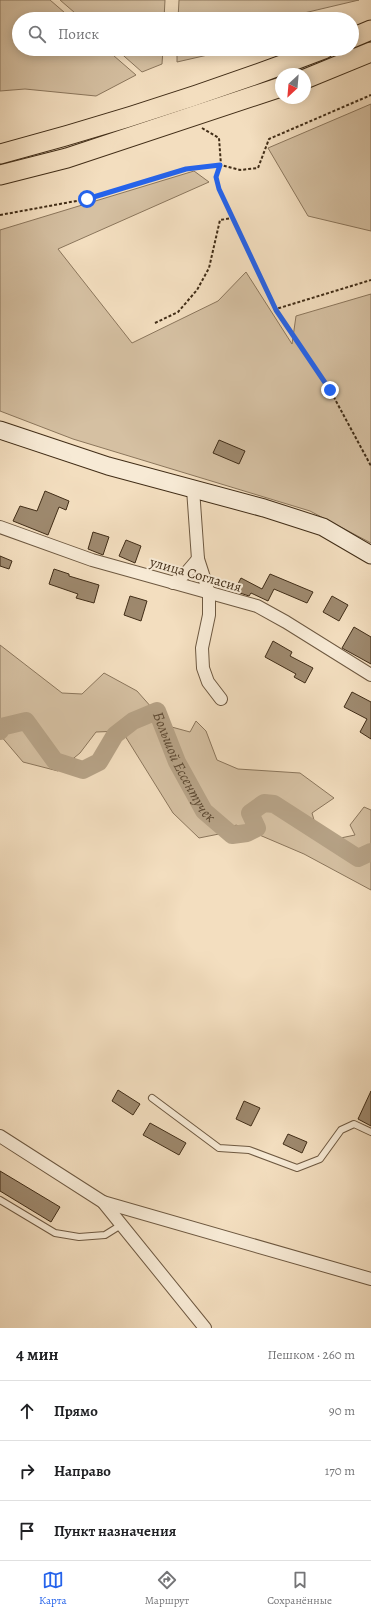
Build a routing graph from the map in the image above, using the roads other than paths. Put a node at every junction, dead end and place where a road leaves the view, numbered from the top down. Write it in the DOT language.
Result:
graph roads {
  1 [pos="371,52"];
  2 [pos="304,56"];
  3 [pos="311,76"];
  4 [pos="275,89"];
  5 [pos="0,154"];
  6 [pos="0,175"];
  7 [pos="0,430"];
  8 [pos="193,489"];
  9 [pos="0,527"];
  10 [pos="371,555"];
  11 [pos="198,559"];
  12 [pos="173,583"];
  13 [pos="209,593"];
  14 [pos="371,675"];
  15 [pos="221,699"];
  16 [pos="152,1098"];
  17 [pos="371,1132"];
  18 [pos="0,1136"];
  19 [pos="0,1200"];
  20 [pos="103,1202"];
  21 [pos="121,1225"];
  22 [pos="371,1279"];
  23 [pos="205,1328"];
  1 -- 3 [label="main road"];
  2 -- 5 [label="main road"];
  4 -- 6 [label="main road"];
  7 -- 8 [label="street"];
  8 -- 10 [label="street"];
  8 -- 11 [label="street"];
  9 -- 12 [label="street, улица Согласия"];
  11 -- 12 [label="street"];
  11 -- 13 [label="street"];
  12 -- 13 [label="street, улица Согласия"];
  13 -- 14 [label="street, улица Согласия"];
  13 -- 15 [label="street"];
  16 -- 17 [label="lane"];
  18 -- 20 [label="street"];
  19 -- 21 [label="lane"];
  20 -- 21 [label="street"];
  20 -- 22 [label="street"];
  21 -- 23 [label="street"];
}
